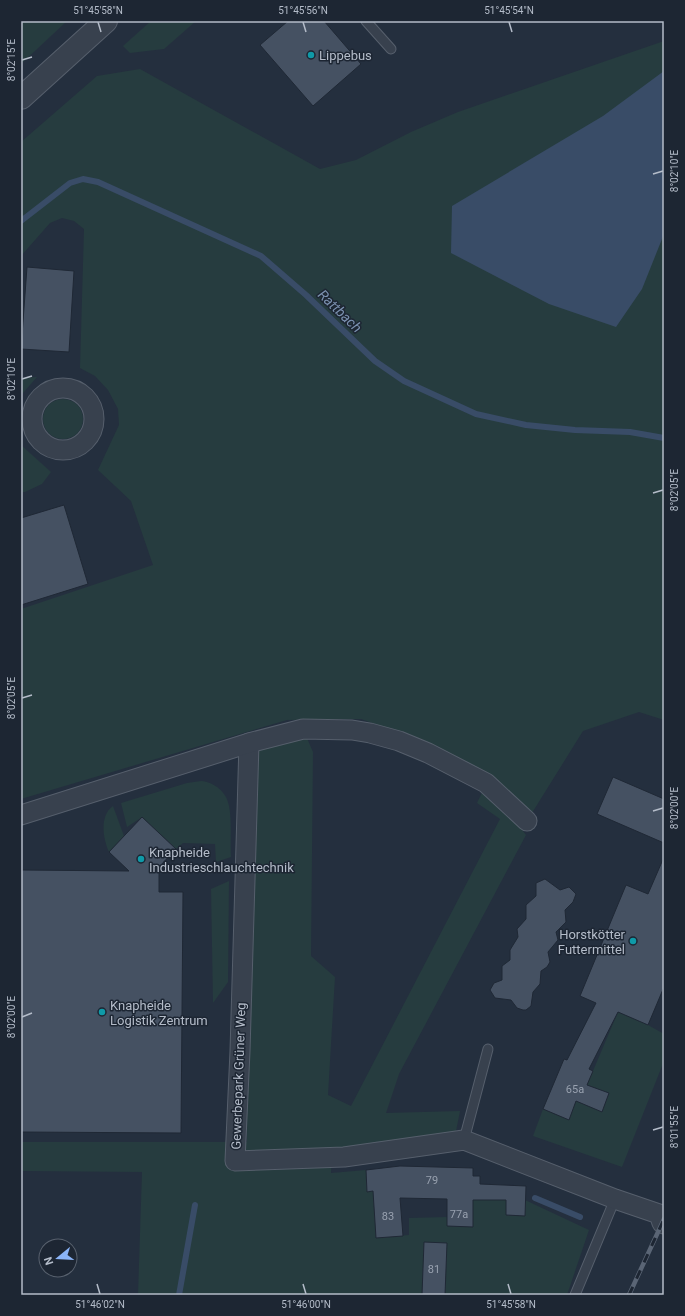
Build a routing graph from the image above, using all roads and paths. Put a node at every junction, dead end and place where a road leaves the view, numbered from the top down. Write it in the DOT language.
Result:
graph roads {
  1 [pos="106,21"];
  2 [pos="366,21"];
  3 [pos="391,49"];
  4 [pos="21,98"];
  5 [pos="249,743"];
  6 [pos="21,815"];
  7 [pos="527,821"];
  8 [pos="488,1049"];
  9 [pos="464,1140"];
  10 [pos="614,1199"];
  11 [pos="663,1223"];
  12 [pos="575,1295"];
  1 -- 4 [label="street"];
  2 -- 3 [label="lane"];
  5 -- 6 [label="street"];
  5 -- 7 [label="street"];
  5 -- 9 [label="street, Gewerbepark Grüner Weg"];
  8 -- 9 [label="lane"];
  9 -- 10 [label="street, Gewerbepark Grüner Weg"];
  10 -- 11 [label="street, Gewerbepark Grüner Weg"];
  10 -- 12 [label="lane"];
}
